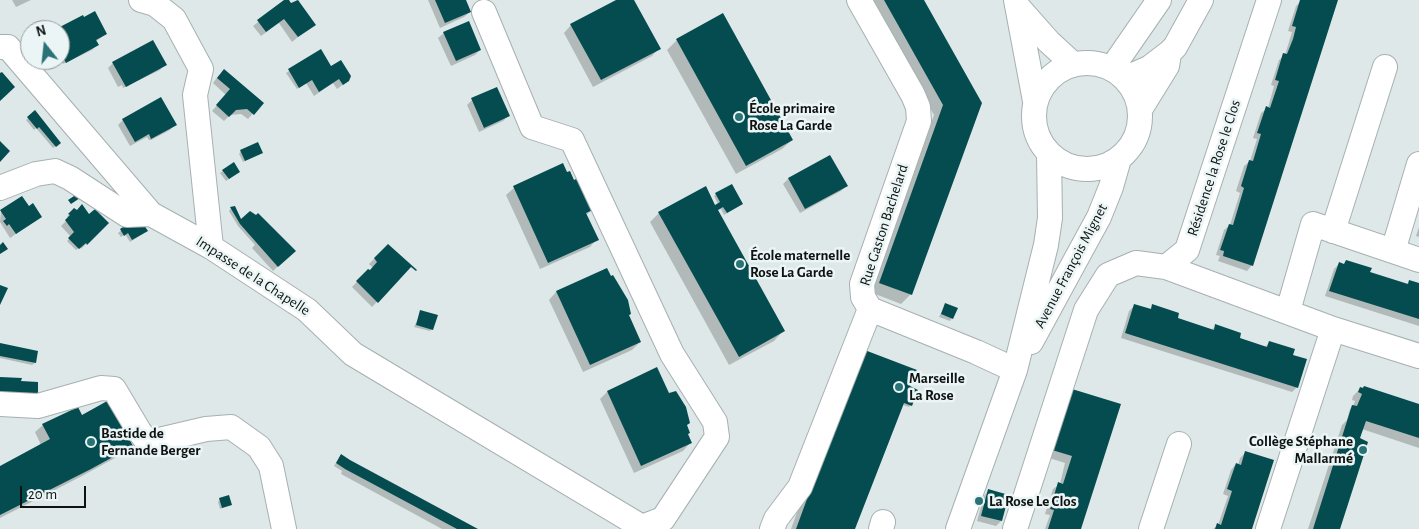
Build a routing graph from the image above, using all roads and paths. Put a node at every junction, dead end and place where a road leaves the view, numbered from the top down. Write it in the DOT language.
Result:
graph roads {
  1 [pos="141,0"];
  2 [pos="859,0"];
  3 [pos="1159,0"];
  4 [pos="1201,0"];
  5 [pos="1269,0"];
  6 [pos="1017,3"];
  7 [pos="484,12"];
  8 [pos="0,47"];
  9 [pos="1170,52"];
  10 [pos="1073,64"];
  11 [pos="1385,67"];
  12 [pos="1119,73"];
  13 [pos="1036,101"];
  14 [pos="1141,108"];
  15 [pos="1049,154"];
  16 [pos="1119,158"];
  17 [pos="1419,164"];
  18 [pos="0,188"];
  19 [pos="151,214"];
  20 [pos="1333,231"];
  21 [pos="212,247"];
  22 [pos="1392,251"];
  23 [pos="1419,260"];
  24 [pos="1166,267"];
  25 [pos="870,309"];
  26 [pos="1288,311"];
  27 [pos="1333,329"];
  28 [pos="1419,356"];
  29 [pos="1015,370"];
  30 [pos="0,404"];
  31 [pos="1178,444"];
  32 [pos="800,487"];
  33 [pos="642,528"];
  34 [pos="284,529"];
  35 [pos="772,529"];
  36 [pos="787,529"];
  37 [pos="958,529"];
  38 [pos="1015,529"];
  39 [pos="1152,529"];
  40 [pos="1268,529"];
  1 -- 21 [label="street"];
  2 -- 25 [label="street, Rue Gaston Bachelard"];
  3 -- 12 [label="street"];
  4 -- 9 [label="street"];
  5 -- 24 [label="street, Résidence la Rose le Clos"];
  6 -- 10 [label="street"];
  6 -- 13 [label="street"];
  7 -- 33 [label="street"];
  8 -- 19 [label="street"];
  9 -- 12 [label="street"];
  9 -- 14 [label="street"];
  10 -- 12 [label="street"];
  10 -- 13 [label="street"];
  11 -- 20 [label="street"];
  12 -- 14 [label="street"];
  13 -- 15 [label="street"];
  14 -- 16 [label="street"];
  15 -- 16 [label="street"];
  15 -- 29 [label="street, Avenue François Mignet"];
  16 -- 29 [label="street, Avenue François Mignet"];
  17 -- 22 [label="street"];
  18 -- 19 [label="street"];
  19 -- 21 [label="street, Impasse de la Chapelle"];
  20 -- 22 [label="street"];
  20 -- 26 [label="street"];
  21 -- 33 [label="street, Impasse de la Chapelle"];
  22 -- 23 [label="street"];
  24 -- 26 [label="street"];
  24 -- 38 [label="street"];
  25 -- 29 [label="street, Rue Gaston Bachelard"];
  25 -- 32 [label="street"];
  26 -- 27 [label="street"];
  27 -- 28 [label="street"];
  27 -- 40 [label="street"];
  29 -- 37 [label="street, Avenue François Mignet"];
  30 -- 34 [label="street"];
  31 -- 39 [label="street"];
  32 -- 35 [label="street"];
  32 -- 36 [label="street"];
}
